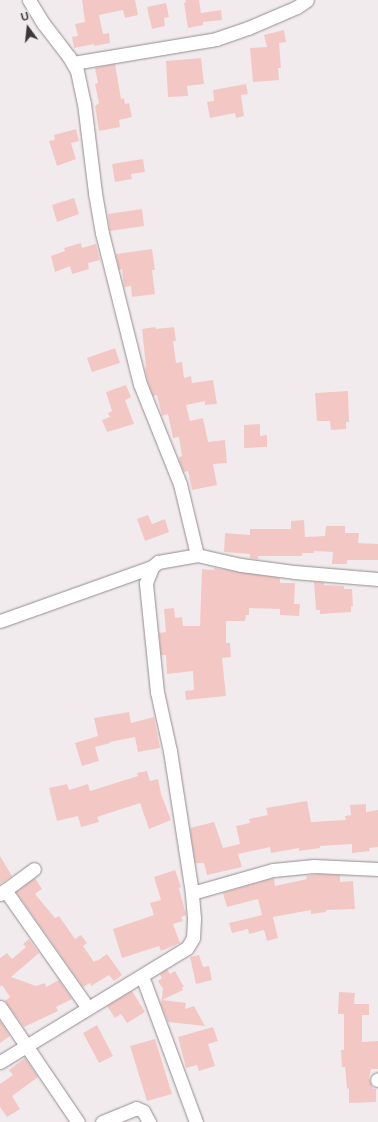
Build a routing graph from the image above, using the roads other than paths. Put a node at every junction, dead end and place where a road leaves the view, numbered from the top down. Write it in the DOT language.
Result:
graph roads {
  1 [pos="29,0"];
  2 [pos="307,0"];
  3 [pos="73,63"];
  4 [pos="197,555"];
  5 [pos="152,567"];
  6 [pos="378,579"];
  7 [pos="0,621"];
  8 [pos="34,869"];
  9 [pos="378,869"];
  10 [pos="2,892"];
  11 [pos="192,893"];
  12 [pos="142,976"];
  13 [pos="0,1007"];
  14 [pos="88,1008"];
  15 [pos="25,1046"];
  16 [pos="0,1062"];
  17 [pos="78,1122"];
  18 [pos="102,1122"];
  19 [pos="149,1122"];
  20 [pos="196,1122"];
  1 -- 3 [label="street"];
  2 -- 3 [label="street"];
  3 -- 4 [label="street"];
  4 -- 5 [label="street"];
  4 -- 6 [label="street"];
  5 -- 7 [label="street"];
  5 -- 11 [label="street"];
  8 -- 10 [label="street"];
  9 -- 11 [label="street"];
  10 -- 14 [label="street"];
  11 -- 12 [label="street"];
  12 -- 14 [label="street"];
  12 -- 20 [label="street"];
  13 -- 15 [label="street"];
  14 -- 15 [label="street"];
  15 -- 16 [label="street"];
  15 -- 17 [label="street"];
  18 -- 19 [label="street"];
}
